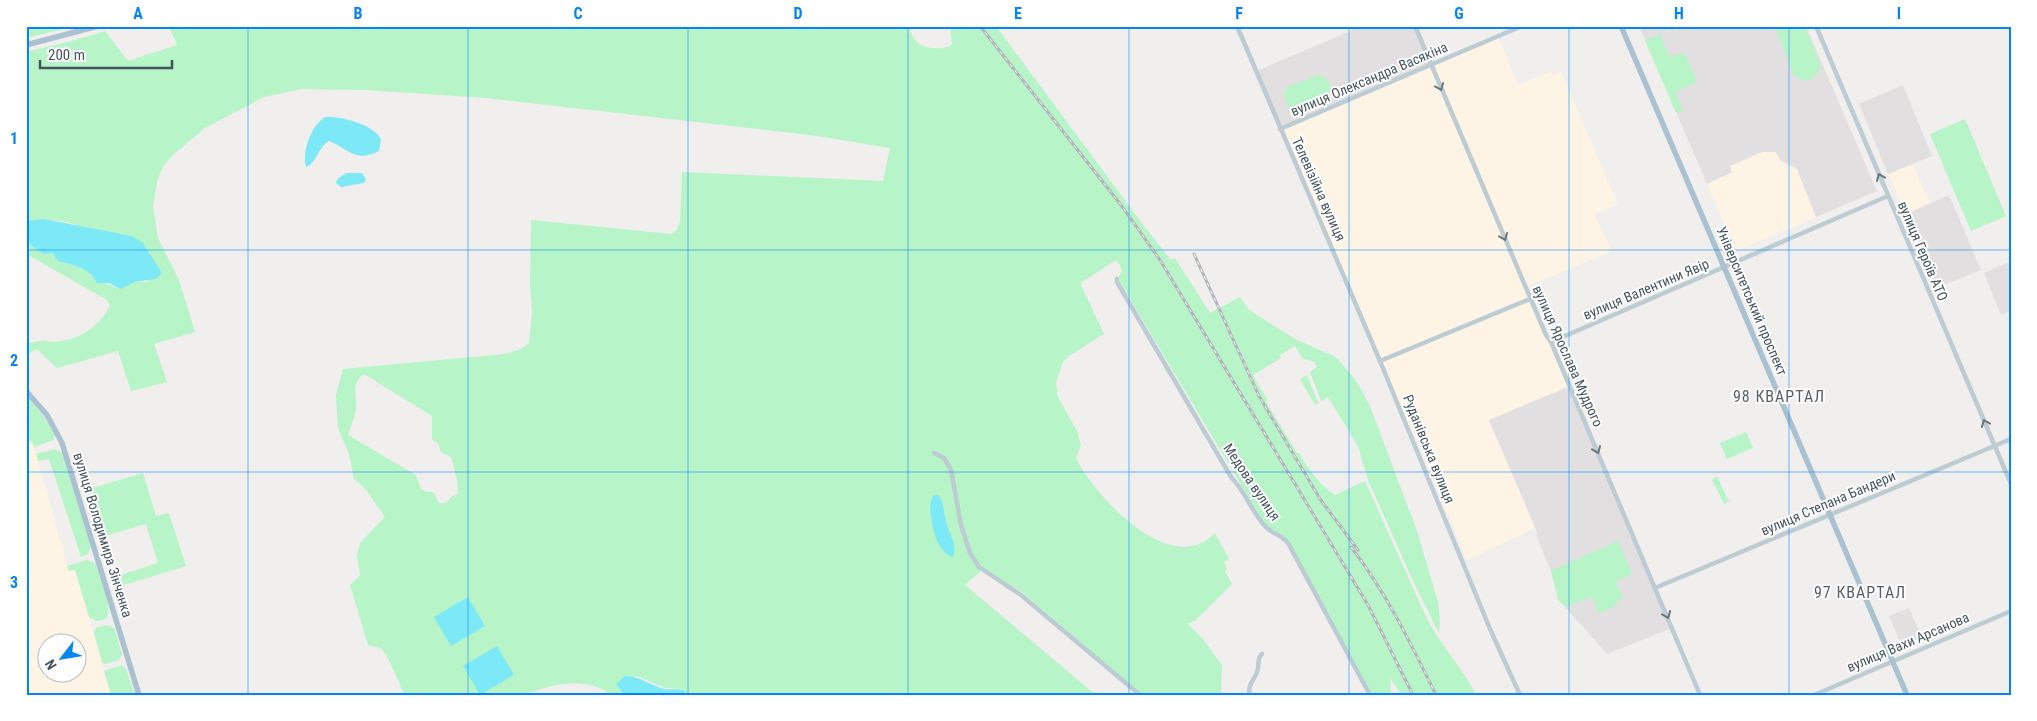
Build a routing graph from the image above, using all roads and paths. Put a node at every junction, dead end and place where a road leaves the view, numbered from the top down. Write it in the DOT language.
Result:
graph roads {
  1 [pos="98,26"];
  2 [pos="1237,26"];
  3 [pos="1414,26"];
  4 [pos="1522,26"];
  5 [pos="1621,26"];
  6 [pos="1816,26"];
  7 [pos="26,45"];
  8 [pos="1431,66"];
  9 [pos="1280,129"];
  10 [pos="1888,196"];
  11 [pos="1724,267"];
  12 [pos="1117,278"];
  13 [pos="1530,299"];
  14 [pos="1552,342"];
  15 [pos="1380,361"];
  16 [pos="26,391"];
  17 [pos="2011,439"];
  18 [pos="1994,446"];
  19 [pos="934,453"];
  20 [pos="2011,484"];
  21 [pos="1830,514"];
  22 [pos="1655,588"];
  23 [pos="2011,611"];
  24 [pos="1262,654"];
  25 [pos="1893,661"];
  26 [pos="139,695"];
  27 [pos="1140,695"];
  28 [pos="1249,695"];
  29 [pos="1370,695"];
  30 [pos="1520,695"];
  31 [pos="1700,695"];
  32 [pos="1814,695"];
  33 [pos="1907,695"];
  1 -- 7 [label="main road"];
  2 -- 9 [label="street, Телевізійна вулиця"];
  3 -- 8 [label="street, вулиця Ярослава Мудрого"];
  4 -- 8 [label="street, вулиця Олександра Васякіна"];
  5 -- 11 [label="main road, Університетський проспект"];
  10 -- 6 [label="street, вулиця Героїв АТО, one-way"];
  8 -- 9 [label="street, вулиця Олександра Васякіна"];
  8 -- 13 [label="street, вулиця Ярослава Мудрого, one-way"];
  9 -- 15 [label="street, Телевізійна вулиця"];
  10 -- 11 [label="street, вулиця Валентини Явір"];
  18 -- 10 [label="street, вулиця Героїв АТО, one-way"];
  11 -- 14 [label="street, вулиця Валентини Явір"];
  11 -- 21 [label="main road, Університетський проспект"];
  12 -- 29 [label="street, Медова вулиця"];
  13 -- 14 [label="street, вулиця Ярослава Мудрого"];
  13 -- 15 [label="street"];
  14 -- 22 [label="street, вулиця Ярослава Мудрого, one-way"];
  15 -- 30 [label="street, Руданівська вулиця"];
  16 -- 26 [label="main road, вулиця Володимира Зінченка"];
  17 -- 18 [label="street, вулиця Степана Бандери"];
  18 -- 20 [label="street, вулиця Героїв АТО"];
  18 -- 21 [label="street, вулиця Степана Бандери"];
  19 -- 27 [label="street"];
  21 -- 22 [label="street, вулиця Степана Бандери"];
  21 -- 25 [label="main road, Університетський проспект"];
  22 -- 31 [label="street, вулиця Ярослава Мудрого, one-way"];
  23 -- 25 [label="street, вулиця Вахи Арсанова"];
  24 -- 28 [label="street"];
  25 -- 32 [label="street, вулиця Вахи Арсанова"];
  25 -- 33 [label="main road, Університетський проспект"];
}
